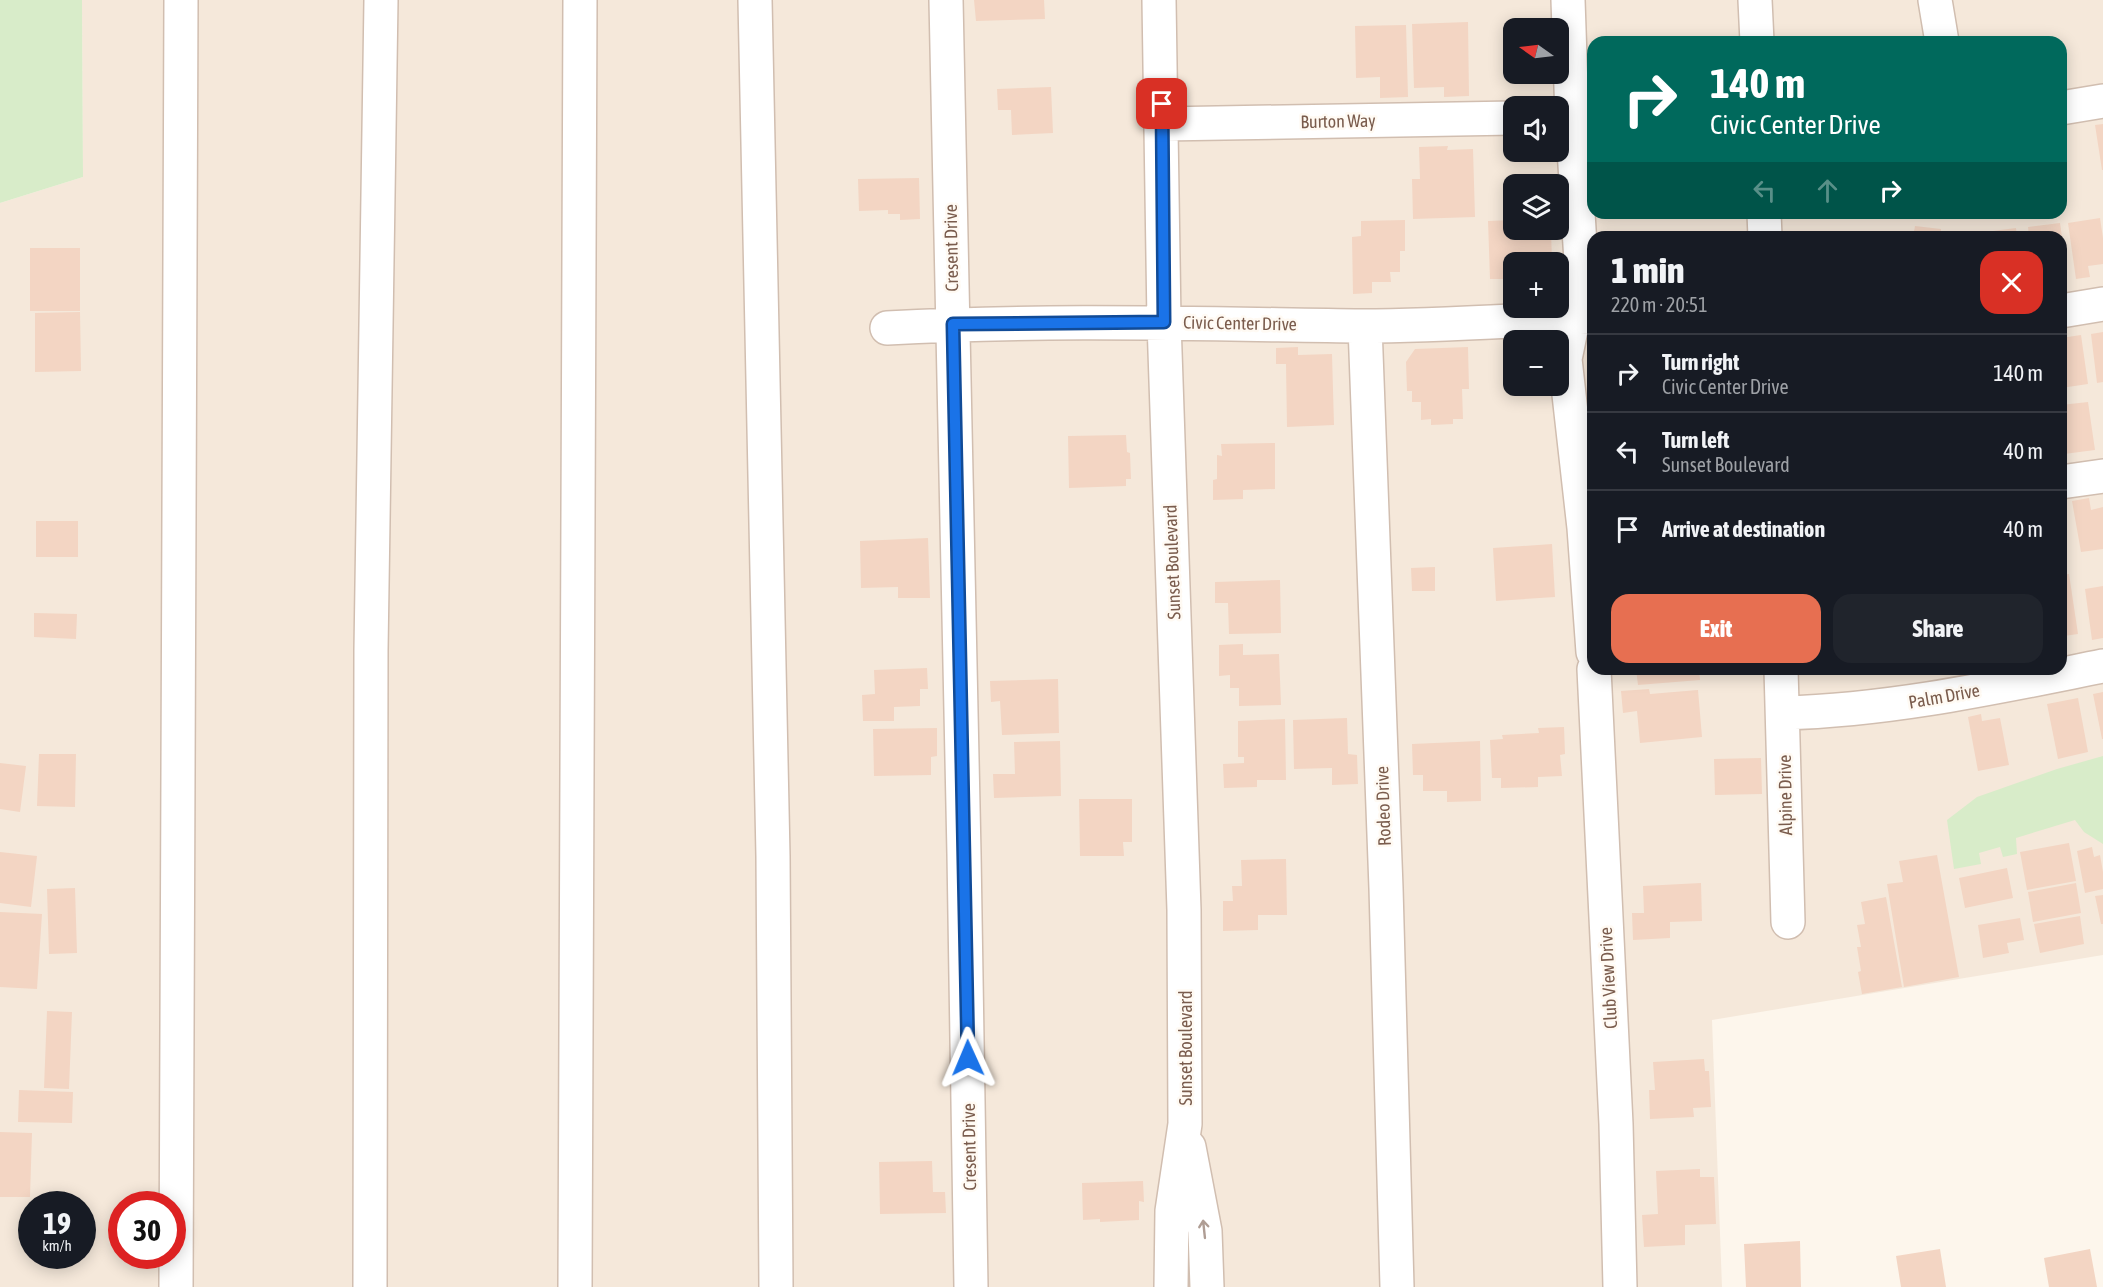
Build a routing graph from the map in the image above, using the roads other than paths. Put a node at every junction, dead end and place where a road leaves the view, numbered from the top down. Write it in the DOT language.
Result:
graph roads {
  1 [pos="181,0"];
  2 [pos="381,0"];
  3 [pos="580,0"];
  4 [pos="755,0"];
  5 [pos="946,0"];
  6 [pos="1159,0"];
  7 [pos="1568,0"];
  8 [pos="1755,0"];
  9 [pos="1935,0"];
  10 [pos="1757,36"];
  11 [pos="1941,36"];
  12 [pos="1566,96"];
  13 [pos="2103,101"];
  14 [pos="2067,107"];
  15 [pos="1503,118"];
  16 [pos="1162,124"];
  17 [pos="1569,155"];
  18 [pos="2103,304"];
  19 [pos="2067,310"];
  20 [pos="1583,318"];
  21 [pos="1164,322"];
  22 [pos="953,324"];
  23 [pos="1365,326"];
  24 [pos="887,328"];
  25 [pos="2103,476"];
  26 [pos="2067,481"];
  27 [pos="1587,569"];
  28 [pos="2103,666"];
  29 [pos="2067,673"];
  30 [pos="1594,675"];
  31 [pos="1782,675"];
  32 [pos="2059,675"];
  33 [pos="1783,713"];
  34 [pos="1788,922"];
  35 [pos="1185,1124"];
  36 [pos="176,1287"];
  37 [pos="370,1287"];
  38 [pos="575,1287"];
  39 [pos="776,1287"];
  40 [pos="971,1287"];
  41 [pos="1171,1287"];
  42 [pos="1207,1287"];
  43 [pos="1397,1287"];
  44 [pos="1620,1287"];
  1 -- 36 [label="street"];
  2 -- 37 [label="street"];
  3 -- 38 [label="street"];
  4 -- 39 [label="street"];
  5 -- 22 [label="street, Cresent Drive"];
  6 -- 16 [label="street, Sunset Boulevard"];
  7 -- 12 [label="street"];
  8 -- 10 [label="street"];
  9 -- 11 [label="street"];
  13 -- 14 [label="street"];
  15 -- 16 [label="street, Burton Way"];
  16 -- 21 [label="street, Sunset Boulevard"];
  17 -- 20 [label="street"];
  18 -- 19 [label="street"];
  20 -- 23 [label="street, Civic Center Drive"];
  20 -- 27 [label="street"];
  21 -- 22 [label="street, Civic Center Drive"];
  21 -- 23 [label="street, Civic Center Drive"];
  21 -- 35 [label="street, Sunset Boulevard"];
  22 -- 24 [label="street, Civic Center Drive"];
  22 -- 40 [label="street, Cresent Drive"];
  23 -- 43 [label="street, Rodeo Drive"];
  25 -- 26 [label="street"];
  28 -- 29 [label="street, Palm Drive"];
  30 -- 44 [label="street, Club View Drive"];
  31 -- 33 [label="street, Alpine Drive"];
  32 -- 33 [label="street, Palm Drive"];
  33 -- 34 [label="street, Alpine Drive"];
  35 -- 41 [label="street, Sunset Boulevard"];
  42 -- 35 [label="street, Sunset Boulevard, one-way"];
}
